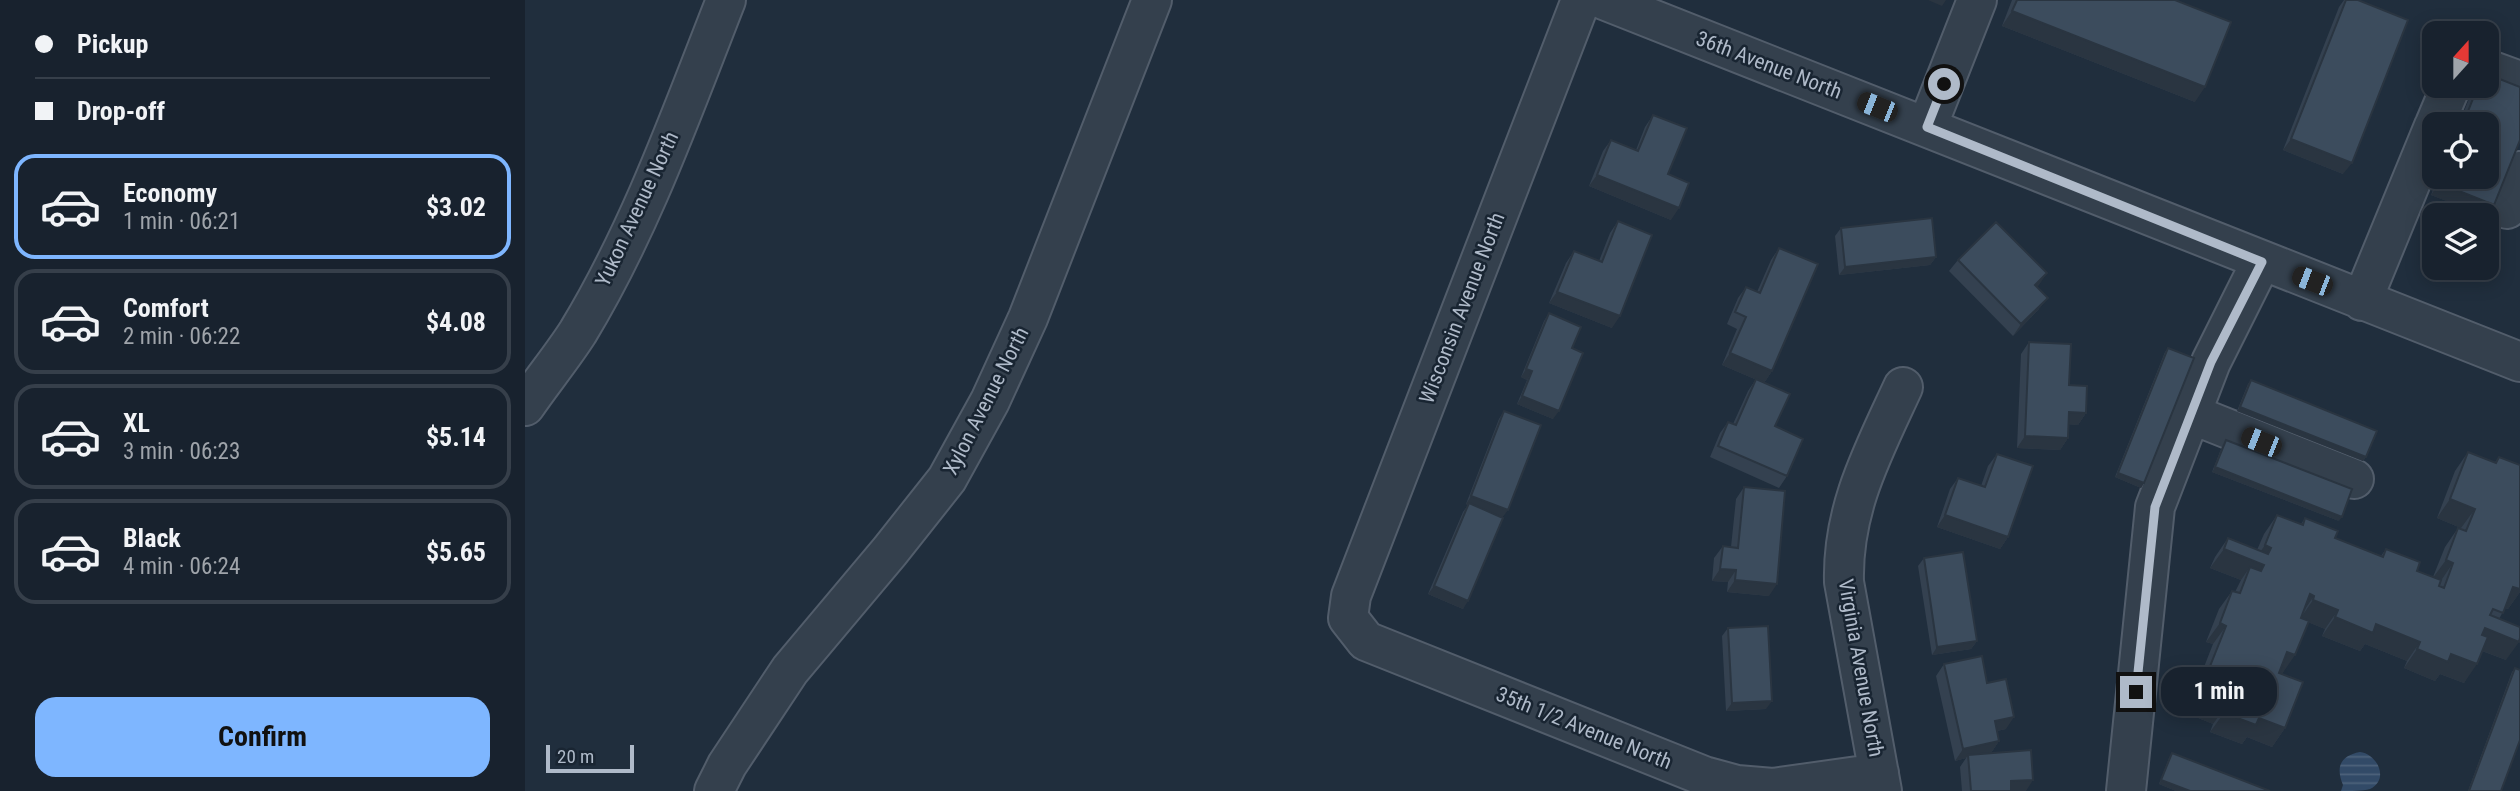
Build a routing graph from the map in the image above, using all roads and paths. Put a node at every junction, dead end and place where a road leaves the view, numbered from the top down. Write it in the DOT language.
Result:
graph roads {
  1 [pos="726,0"];
  2 [pos="1152,0"];
  3 [pos="1581,0"];
  4 [pos="1604,0"];
  5 [pos="1977,0"];
  6 [pos="2499,73"];
  7 [pos="2520,81"];
  8 [pos="1927,127"];
  9 [pos="2422,156"];
  10 [pos="2520,172"];
  11 [pos="2507,209"];
  12 [pos="2262,262"];
  13 [pos="2362,301"];
  14 [pos="2520,362"];
  15 [pos="1903,387"];
  16 [pos="525,406"];
  17 [pos="2190,414"];
  18 [pos="2354,479"];
  19 [pos="1348,618"];
  20 [pos="1880,782"];
  21 [pos="715,791"];
  22 [pos="2127,791"];
  1 -- 16 [label="street, Yukon Avenue North"];
  2 -- 21 [label="street, Xylon Avenue North"];
  3 -- 19 [label="street, Wisconsin Avenue North"];
  4 -- 8 [label="street, 36th Avenue North"];
  5 -- 8 [label="street"];
  6 -- 7 [label="street"];
  8 -- 12 [label="street, 36th Avenue North"];
  9 -- 13 [label="street"];
  10 -- 11 [label="street"];
  12 -- 13 [label="street, 36th Avenue North"];
  12 -- 17 [label="street"];
  13 -- 14 [label="street, 36th Avenue North"];
  15 -- 20 [label="street, Virginia Avenue North"];
  17 -- 18 [label="street"];
  17 -- 22 [label="street"];
  19 -- 20 [label="street, 35th 1/2 Avenue North"];
}
